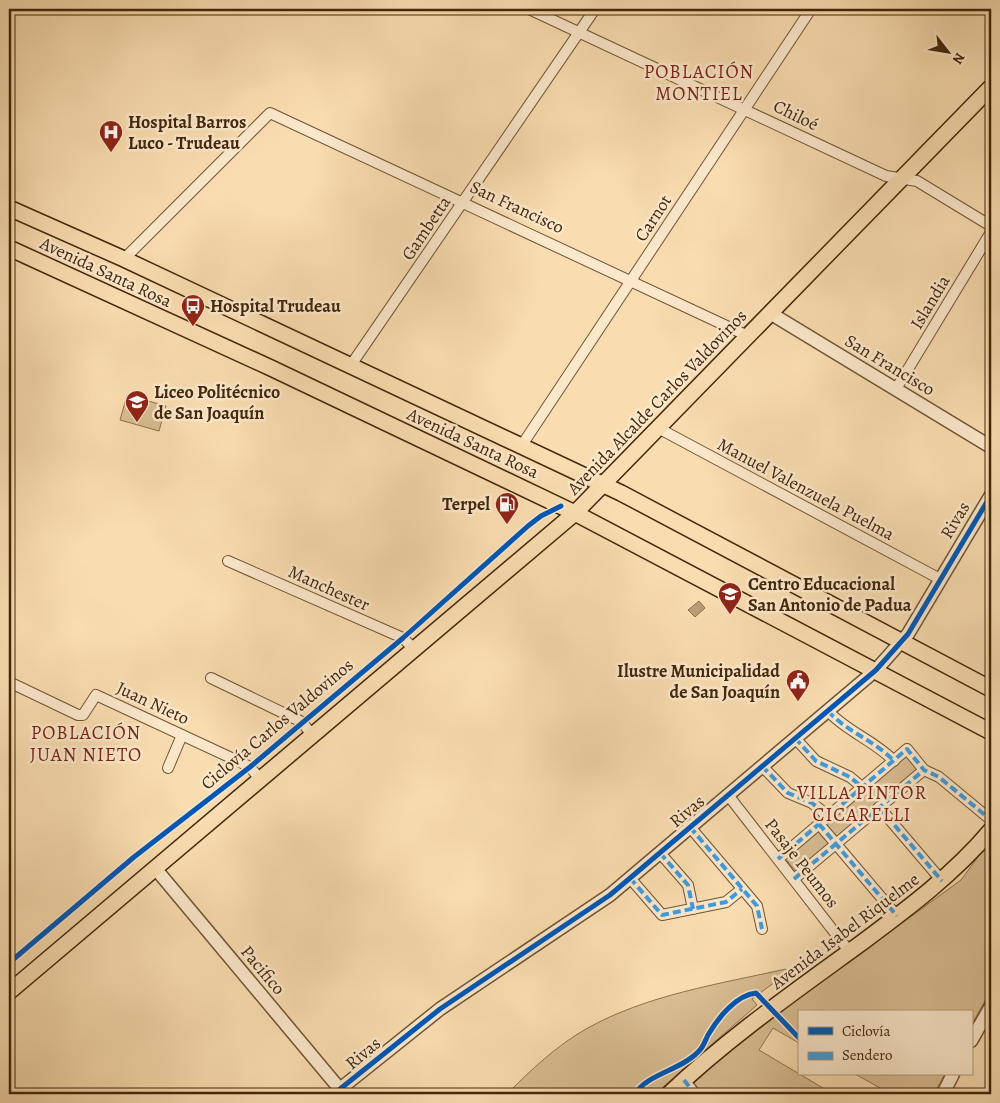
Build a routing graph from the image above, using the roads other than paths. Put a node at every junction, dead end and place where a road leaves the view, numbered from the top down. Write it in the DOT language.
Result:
graph roads {
  1 [pos="529,9"];
  2 [pos="595,9"];
  3 [pos="811,9"];
  4 [pos="579,32"];
  5 [pos="991,88"];
  6 [pos="744,109"];
  7 [pos="903,178"];
  8 [pos="463,202"];
  9 [pos="9,208"];
  10 [pos="991,226"];
  11 [pos="991,232"];
  12 [pos="9,248"];
  13 [pos="124,259"];
  14 [pos="631,280"];
  15 [pos="770,313"];
  16 [pos="748,336"];
  17 [pos="351,365"];
  18 [pos="896,389"];
  19 [pos="658,428"];
  20 [pos="522,445"];
  21 [pos="991,447"];
  22 [pos="603,484"];
  23 [pos="991,495"];
  24 [pos="575,513"];
  25 [pos="228,561"];
  26 [pos="940,579"];
  27 [pos="902,642"];
  28 [pos="414,649"];
  29 [pos="876,670"];
  30 [pos="211,678"];
  31 [pos="9,682"];
  32 [pos="991,689"];
  33 [pos="828,711"];
  34 [pos="991,732"];
  35 [pos="182,735"];
  36 [pos="312,736"];
  37 [pos="795,738"];
  38 [pos="894,761"];
  39 [pos="762,766"];
  40 [pos="168,768"];
  41 [pos="924,770"];
  42 [pos="260,779"];
  43 [pos="862,787"];
  44 [pos="728,795"];
  45 [pos="879,807"];
  46 [pos="828,816"];
  47 [pos="991,820"];
  48 [pos="819,824"];
  49 [pos="690,827"];
  50 [pos="991,830"];
  51 [pos="836,844"];
  52 [pos="660,852"];
  53 [pos="778,859"];
  54 [pos="155,868"];
  55 [pos="630,878"];
  56 [pos="794,879"];
  57 [pos="942,881"];
  58 [pos="742,889"];
  59 [pos="693,909"];
  60 [pos="897,916"];
  61 [pos="762,929"];
  62 [pos="850,951"];
  63 [pos="9,992"];
  64 [pos="991,1006"];
  65 [pos="972,1039"];
  66 [pos="952,1076"];
  67 [pos="684,1080"];
  68 [pos="342,1092"];
  69 [pos="669,1094"];
  70 [pos="695,1094"];
  71 [pos="943,1094"];
  1 -- 4 [label="street, Chiloé"];
  2 -- 4 [label="street, Gambetta"];
  3 -- 6 [label="street, Carnot"];
  4 -- 6 [label="street, Chiloé"];
  4 -- 8 [label="street, Gambetta"];
  5 -- 7 [label="main road, Avenida Alcalde Carlos Valdovinos"];
  6 -- 7 [label="street, Chiloé"];
  6 -- 14 [label="street, Carnot"];
  7 -- 10 [label="street, Chiloé"];
  7 -- 15 [label="main road, Avenida Alcalde Carlos Valdovinos"];
  8 -- 13 [label="street, San Francisco"];
  8 -- 14 [label="street, San Francisco"];
  8 -- 17 [label="street, Gambetta"];
  9 -- 13 [label="main road, Avenida Santa Rosa"];
  11 -- 18 [label="street, Islandia"];
  12 -- 24 [label="main road, Avenida Santa Rosa"];
  13 -- 17 [label="main road, Avenida Santa Rosa"];
  14 -- 16 [label="street, San Francisco"];
  14 -- 20 [label="street, Carnot"];
  15 -- 16 [label="main road, Avenida Alcalde Carlos Valdovinos"];
  15 -- 18 [label="street, San Francisco"];
  16 -- 19 [label="main road, Avenida Alcalde Carlos Valdovinos"];
  17 -- 20 [label="main road, Avenida Santa Rosa"];
  18 -- 21 [label="street, San Francisco"];
  19 -- 22 [label="main road, Avenida Alcalde Carlos Valdovinos"];
  19 -- 26 [label="street, Manuel Valenzuela Puelma"];
  20 -- 22 [label="main road, Avenida Santa Rosa"];
  22 -- 24 [label="main road, Avenida Alcalde Carlos Valdovinos"];
  22 -- 27 [label="main road, Avenida Santa Rosa"];
  23 -- 26 [label="street, Rivas"];
  24 -- 28 [label="main road, Avenida Alcalde Carlos Valdovinos"];
  24 -- 29 [label="main road, Avenida Santa Rosa"];
  25 -- 28 [label="street, Manchester"];
  26 -- 27 [label="street, Rivas"];
  27 -- 29 [label="street, Rivas"];
  27 -- 32 [label="main road, Avenida Santa Rosa"];
  28 -- 36 [label="main road, Avenida Alcalde Carlos Valdovinos"];
  29 -- 33 [label="street, Rivas"];
  29 -- 34 [label="main road, Avenida Santa Rosa"];
  30 -- 36 [label="street"];
  31 -- 35 [label="street, Juan Nieto"];
  33 -- 37 [label="street, Rivas"];
  33 -- 38 [label="street"];
  35 -- 40 [label="street"];
  35 -- 42 [label="street, Juan Nieto"];
  36 -- 42 [label="main road, Avenida Alcalde Carlos Valdovinos"];
  37 -- 39 [label="street, Rivas"];
  37 -- 43 [label="street"];
  38 -- 41 [label="street"];
  38 -- 43 [label="street"];
  39 -- 44 [label="street, Rivas"];
  39 -- 46 [label="street"];
  41 -- 45 [label="street"];
  41 -- 47 [label="street"];
  42 -- 54 [label="main road, Avenida Alcalde Carlos Valdovinos"];
  43 -- 46 [label="street"];
  44 -- 49 [label="street, Rivas"];
  44 -- 53 [label="street, Pasaje Peumos"];
  45 -- 51 [label="street"];
  45 -- 57 [label="street"];
  46 -- 48 [label="street"];
  48 -- 51 [label="street"];
  48 -- 53 [label="street"];
  49 -- 52 [label="street, Rivas"];
  49 -- 58 [label="street"];
  50 -- 57 [label="main road, Avenida Isabel Riquelme"];
  51 -- 56 [label="street"];
  51 -- 60 [label="street"];
  52 -- 55 [label="street, Rivas"];
  52 -- 59 [label="street"];
  53 -- 56 [label="street, Pasaje Peumos"];
  54 -- 63 [label="main road, Avenida Alcalde Carlos Valdovinos"];
  54 -- 68 [label="street, Pacifico"];
  55 -- 59 [label="street"];
  55 -- 68 [label="street, Rivas"];
  56 -- 62 [label="street, Pasaje Peumos"];
  57 -- 60 [label="main road, Avenida Isabel Riquelme"];
  58 -- 59 [label="street"];
  58 -- 61 [label="street"];
  60 -- 62 [label="main road, Avenida Isabel Riquelme"];
  62 -- 67 [label="main road, Avenida Isabel Riquelme"];
  64 -- 65 [label="street"];
  66 -- 71 [label="street"];
  67 -- 69 [label="main road, Avenida Isabel Riquelme"];
  67 -- 70 [label="street"];
}
